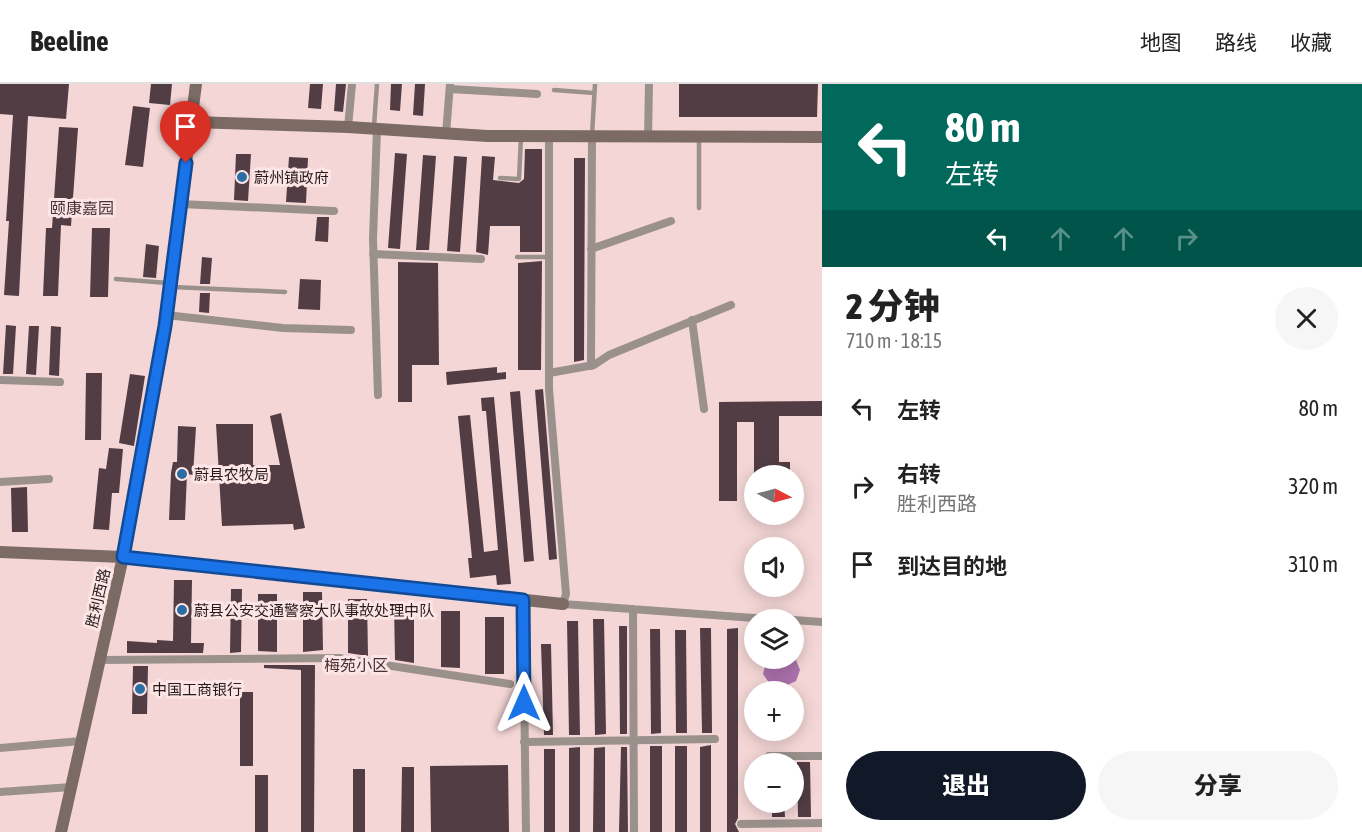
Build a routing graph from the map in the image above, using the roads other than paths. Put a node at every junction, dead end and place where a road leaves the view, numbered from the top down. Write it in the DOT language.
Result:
graph roads {
  1 [pos="195,84"];
  2 [pos="352,84"];
  3 [pos="377,84"];
  4 [pos="595,84"];
  5 [pos="649,84"];
  6 [pos="450,87"];
  7 [pos="554,90"];
  8 [pos="594,93"];
  9 [pos="537,94"];
  10 [pos="191,122"];
  11 [pos="348,127"];
  12 [pos="376,129"];
  13 [pos="446,134"];
  14 [pos="521,136"];
  15 [pos="549,137"];
  16 [pos="592,137"];
  17 [pos="822,137"];
  18 [pos="648,138"];
  19 [pos="699,138"];
  20 [pos="500,178"];
  21 [pos="180,204"];
  22 [pos="699,208"];
  23 [pos="334,211"];
  24 [pos="671,221"];
  25 [pos="591,249"];
  26 [pos="374,254"];
  27 [pos="517,257"];
  28 [pos="549,257"];
  29 [pos="481,259"];
  30 [pos="116,279"];
  31 [pos="170,285"];
  32 [pos="285,292"];
  33 [pos="731,305"];
  34 [pos="166,315"];
  35 [pos="692,320"];
  36 [pos="351,330"];
  37 [pos="591,366"];
  38 [pos="549,373"];
  39 [pos="0,380"];
  40 [pos="60,382"];
  41 [pos="378,395"];
  42 [pos="704,409"];
  43 [pos="49,480"];
  44 [pos="0,482"];
  45 [pos="0,552"];
  46 [pos="123,557"];
  47 [pos="523,600"];
  48 [pos="563,604"];
  49 [pos="633,609"];
  50 [pos="744,617"];
  51 [pos="804,621"];
  52 [pos="822,622"];
  53 [pos="99,660"];
  54 [pos="510,684"];
  55 [pos="714,739"];
  56 [pos="635,740"];
  57 [pos="81,741"];
  58 [pos="524,742"];
  59 [pos="0,748"];
  60 [pos="804,756"];
  61 [pos="822,756"];
  62 [pos="71,788"];
  63 [pos="0,792"];
  64 [pos="822,823"];
  65 [pos="741,824"];
  66 [pos="61,832"];
  67 [pos="526,832"];
  68 [pos="634,832"];
  1 -- 10 [label="street, 胜利西路"];
  2 -- 11 [label="street"];
  3 -- 12 [label="lane"];
  4 -- 8 [label="lane"];
  5 -- 18 [label="street"];
  6 -- 9 [label="street"];
  6 -- 13 [label="street"];
  7 -- 8 [label="lane"];
  8 -- 16 [label="lane"];
  10 -- 11 [label="street"];
  10 -- 21 [label="street, 胜利西路"];
  11 -- 12 [label="street"];
  12 -- 13 [label="street"];
  12 -- 26 [label="street"];
  13 -- 14 [label="street"];
  14 -- 15 [label="street"];
  14 -- 20 [label="lane"];
  15 -- 16 [label="street"];
  15 -- 28 [label="street"];
  16 -- 18 [label="street"];
  16 -- 25 [label="street"];
  17 -- 19 [label="street"];
  18 -- 19 [label="street"];
  19 -- 22 [label="lane"];
  21 -- 23 [label="street"];
  21 -- 31 [label="street, 胜利西路"];
  24 -- 25 [label="street"];
  25 -- 37 [label="street"];
  26 -- 29 [label="street"];
  26 -- 41 [label="street"];
  27 -- 28 [label="lane"];
  28 -- 38 [label="street"];
  30 -- 31 [label="lane"];
  31 -- 32 [label="lane"];
  31 -- 34 [label="street, 胜利西路"];
  33 -- 35 [label="street"];
  34 -- 36 [label="street"];
  34 -- 46 [label="street, 胜利西路"];
  35 -- 37 [label="street"];
  35 -- 42 [label="street"];
  37 -- 38 [label="street"];
  38 -- 48 [label="street"];
  39 -- 40 [label="street"];
  43 -- 44 [label="street"];
  45 -- 46 [label="street"];
  46 -- 47 [label="street"];
  46 -- 53 [label="street, 胜利西路"];
  47 -- 48 [label="street"];
  47 -- 58 [label="street"];
  48 -- 49 [label="street"];
  49 -- 50 [label="street"];
  49 -- 56 [label="street"];
  51 -- 52 [label="street"];
  53 -- 54 [label="street"];
  53 -- 57 [label="street, 胜利西路"];
  55 -- 56 [label="street"];
  56 -- 58 [label="street"];
  56 -- 68 [label="street"];
  57 -- 59 [label="street"];
  57 -- 62 [label="street, 胜利西路"];
  58 -- 67 [label="street"];
  60 -- 61 [label="street"];
  62 -- 63 [label="street"];
  62 -- 66 [label="street, 胜利西路"];
  64 -- 65 [label="street"];
}
